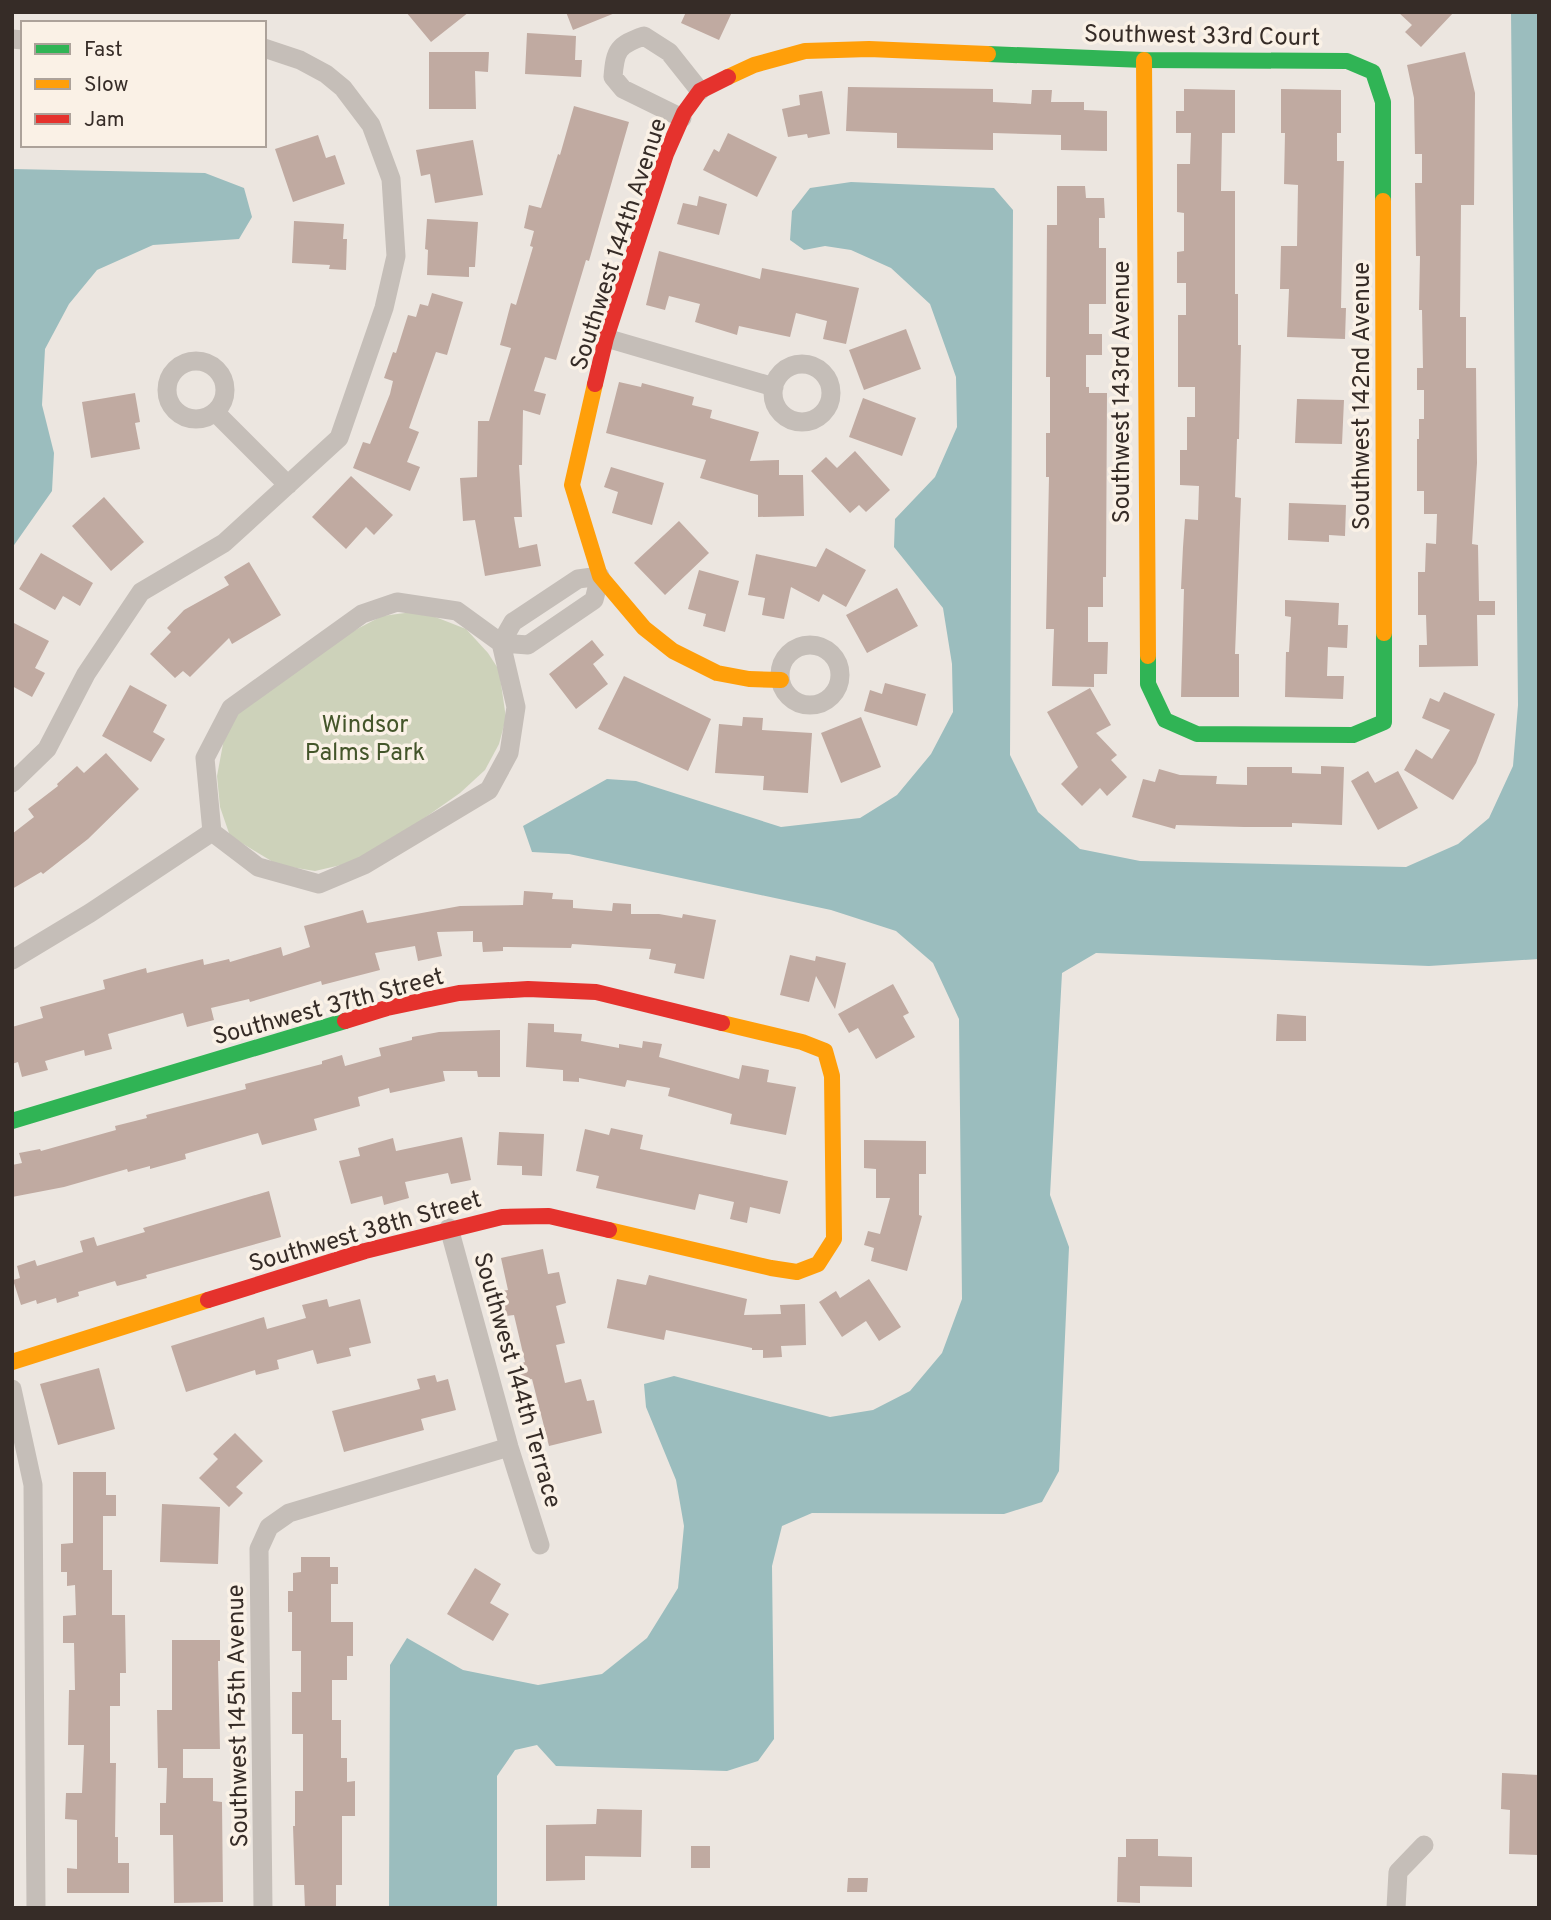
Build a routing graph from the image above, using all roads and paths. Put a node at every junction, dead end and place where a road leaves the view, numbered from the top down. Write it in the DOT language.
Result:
graph roads {
  1 [pos="266,49"];
  2 [pos="1144,60"];
  3 [pos="1373,72"];
  4 [pos="700,91"];
  5 [pos="682,118"];
  6 [pos="606,338"];
  7 [pos="774,387"];
  8 [pos="215,412"];
  9 [pos="288,485"];
  10 [pos="600,576"];
  11 [pos="501,643"];
  12 [pos="780,680"];
  13 [pos="1384,722"];
  14 [pos="12,783"];
  15 [pos="212,832"];
  16 [pos="12,960"];
  17 [pos="12,1121"];
  18 [pos="449,1228"];
  19 [pos="818,1264"];
  20 [pos="12,1362"];
  21 [pos="12,1390"];
  22 [pos="509,1447"];
  23 [pos="540,1545"];
  24 [pos="1424,1845"];
  25 [pos="36,1908"];
  26 [pos="263,1908"];
  27 [pos="1396,1908"];
  1 -- 9 [label="street"];
  2 -- 3 [label="street, Southwest 33rd Court"];
  2 -- 4 [label="street, Southwest 33rd Court"];
  2 -- 13 [label="street, Southwest 143rd Avenue"];
  3 -- 13 [label="street, Southwest 142nd Avenue"];
  4 -- 5 [label="street, Southwest 144th Avenue"];
  4 -- 5 [label="street"];
  5 -- 6 [label="street, Southwest 144th Avenue"];
  6 -- 7 [label="street"];
  6 -- 10 [label="street, Southwest 144th Avenue"];
  8 -- 9 [label="street"];
  9 -- 14 [label="street"];
  10 -- 11 [label="street"];
  10 -- 11 [label="street"];
  10 -- 12 [label="street"];
  11 -- 15 [label="street"];
  11 -- 15 [label="street"];
  15 -- 16 [label="street"];
  17 -- 19 [label="street, Southwest 37th Street"];
  18 -- 19 [label="street, Southwest 38th Street"];
  18 -- 20 [label="street, Southwest 38th Street"];
  18 -- 22 [label="street, Southwest 144th Terrace"];
  21 -- 25 [label="street"];
  22 -- 23 [label="street, Southwest 144th Terrace"];
  22 -- 26 [label="street, Southwest 145th Avenue"];
  24 -- 27 [label="street"];
}
